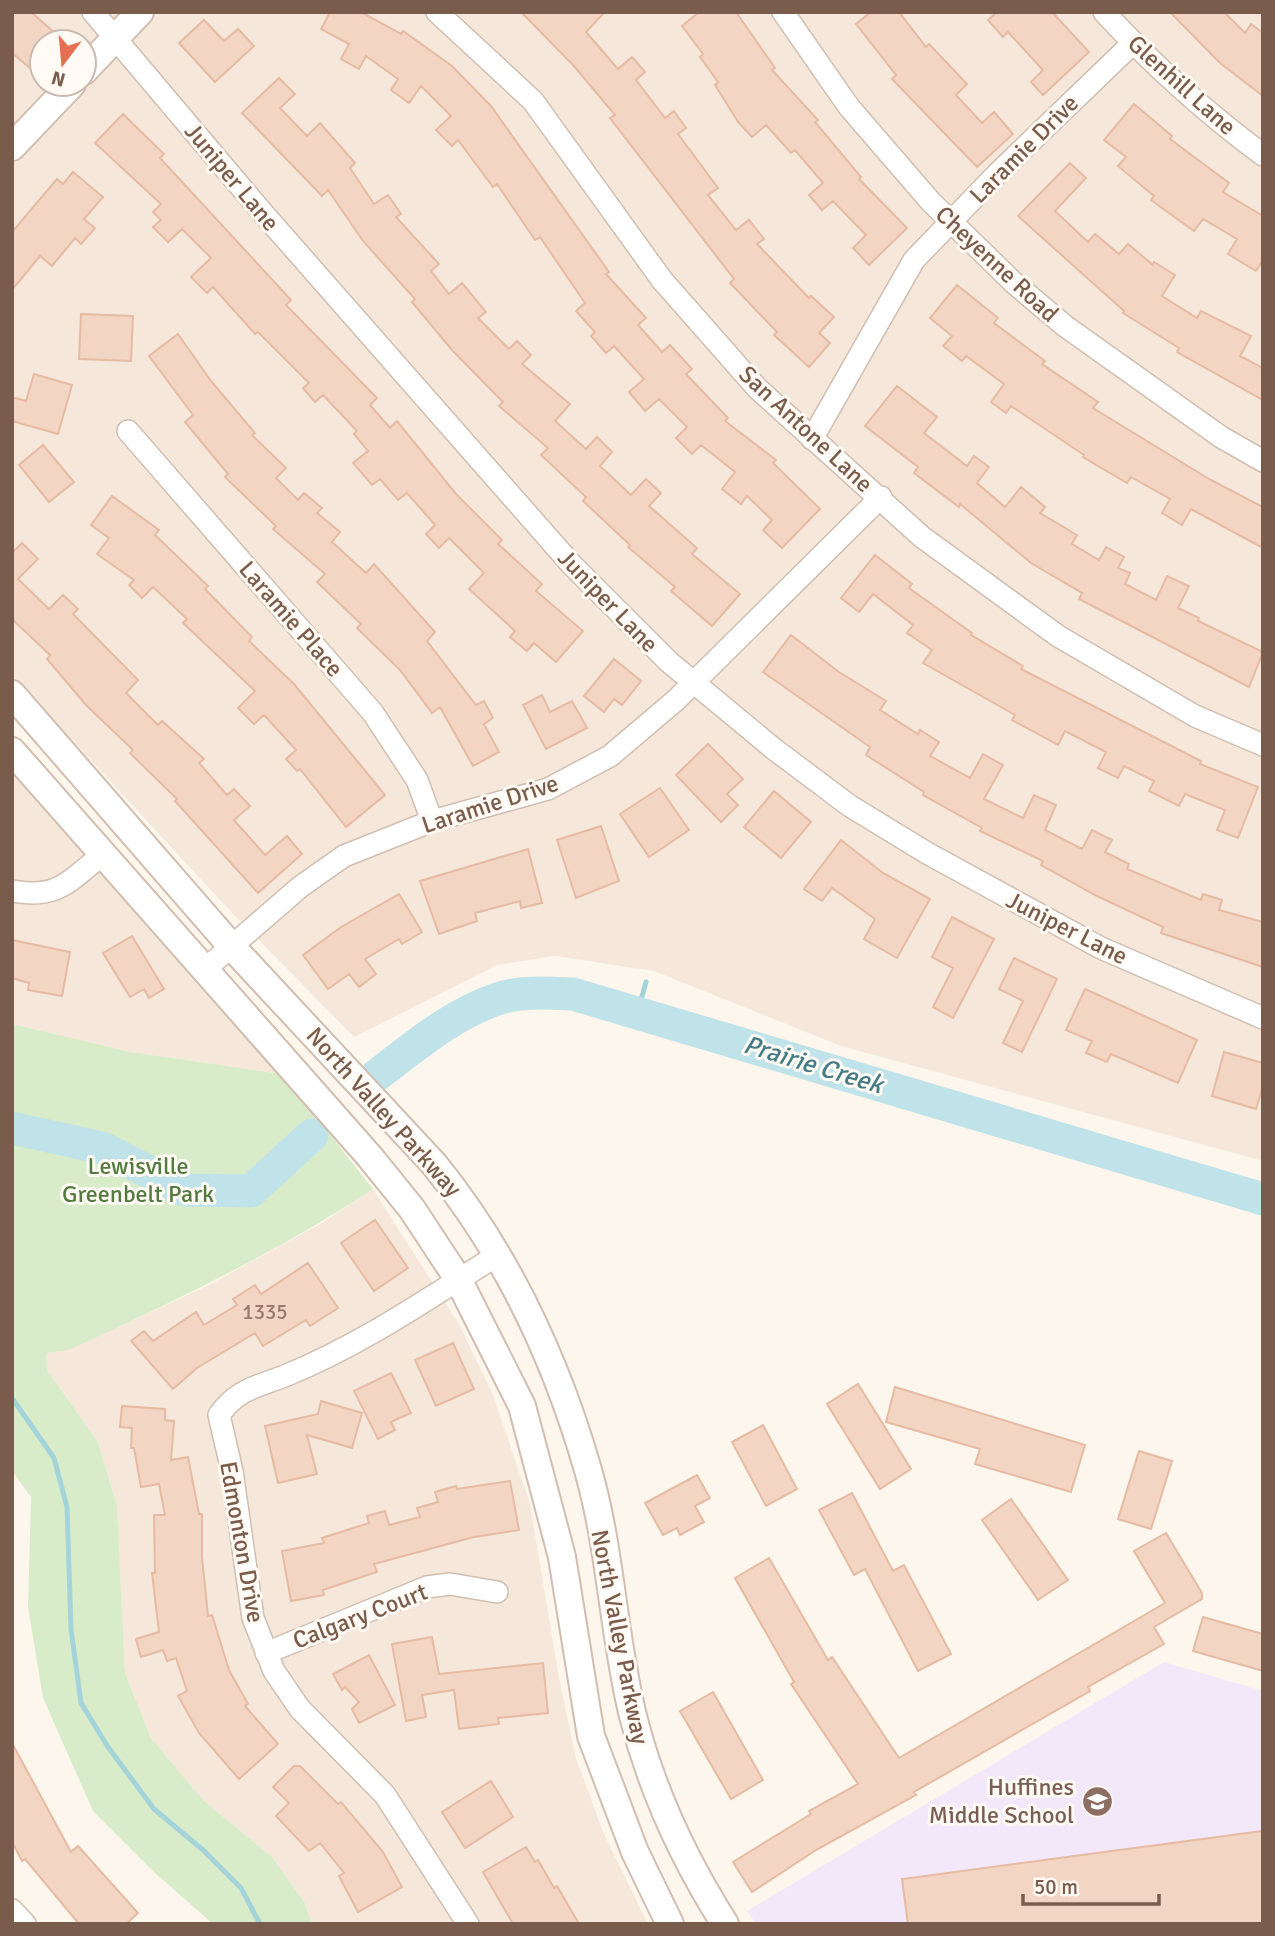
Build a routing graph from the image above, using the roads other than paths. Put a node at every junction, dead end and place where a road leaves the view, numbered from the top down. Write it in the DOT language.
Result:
graph roads {
  1 [pos="93,12"];
  2 [pos="140,12"];
  3 [pos="437,12"];
  4 [pos="783,12"];
  5 [pos="1104,12"];
  6 [pos="116,38"];
  7 [pos="1133,43"];
  8 [pos="98,57"];
  9 [pos="59,98"];
  10 [pos="12,147"];
  11 [pos="1263,155"];
  12 [pos="952,221"];
  13 [pos="128,431"];
  14 [pos="812,439"];
  15 [pos="1263,461"];
  16 [pos="881,497"];
  17 [pos="692,682"];
  18 [pos="12,694"];
  19 [pos="1263,745"];
  20 [pos="12,751"];
  21 [pos="432,821"];
  22 [pos="102,855"];
  23 [pos="12,891"];
  24 [pos="232,947"];
  25 [pos="204,971"];
  26 [pos="1263,1018"];
  27 [pos="498,1255"];
  28 [pos="458,1279"];
  29 [pos="592,1493"];
  30 [pos="551,1508"];
  31 [pos="497,1592"];
  32 [pos="266,1653"];
  33 [pos="12,1910"];
  34 [pos="25,1924"];
  35 [pos="468,1924"];
  36 [pos="670,1924"];
  37 [pos="725,1924"];
  1 -- 6 [label="street, Juniper Lane"];
  2 -- 6 [label="street"];
  3 -- 14 [label="street, San Antone Lane"];
  4 -- 12 [label="street, Cheyenne Road"];
  5 -- 7 [label="street, Glenhill Lane"];
  6 -- 8 [label="street"];
  6 -- 17 [label="street, Juniper Lane"];
  7 -- 11 [label="street, Glenhill Lane"];
  7 -- 12 [label="street, Laramie Drive"];
  9 -- 10 [label="street"];
  12 -- 14 [label="street, Laramie Drive"];
  12 -- 15 [label="street, Cheyenne Road"];
  13 -- 21 [label="street, Laramie Place"];
  14 -- 16 [label="street, San Antone Lane"];
  16 -- 17 [label="street, Laramie Drive"];
  16 -- 19 [label="street, San Antone Lane"];
  17 -- 21 [label="street, Laramie Drive"];
  17 -- 26 [label="street, Juniper Lane"];
  18 -- 24 [label="street, North Valley Parkway"];
  20 -- 22 [label="street, North Valley Parkway"];
  21 -- 24 [label="street, Laramie Drive"];
  22 -- 23 [label="street"];
  22 -- 25 [label="street, North Valley Parkway"];
  24 -- 25 [label="street, Laramie Drive"];
  24 -- 27 [label="street, North Valley Parkway"];
  25 -- 28 [label="street, North Valley Parkway"];
  27 -- 28 [label="street, Edmonton Drive"];
  27 -- 29 [label="street, North Valley Parkway"];
  28 -- 30 [label="street, North Valley Parkway"];
  28 -- 32 [label="street, Edmonton Drive"];
  29 -- 30 [label="street"];
  29 -- 37 [label="street, North Valley Parkway"];
  30 -- 36 [label="street, North Valley Parkway"];
  31 -- 32 [label="street, Calgary Court"];
  32 -- 35 [label="street, Edmonton Drive"];
  33 -- 34 [label="street"];
}
